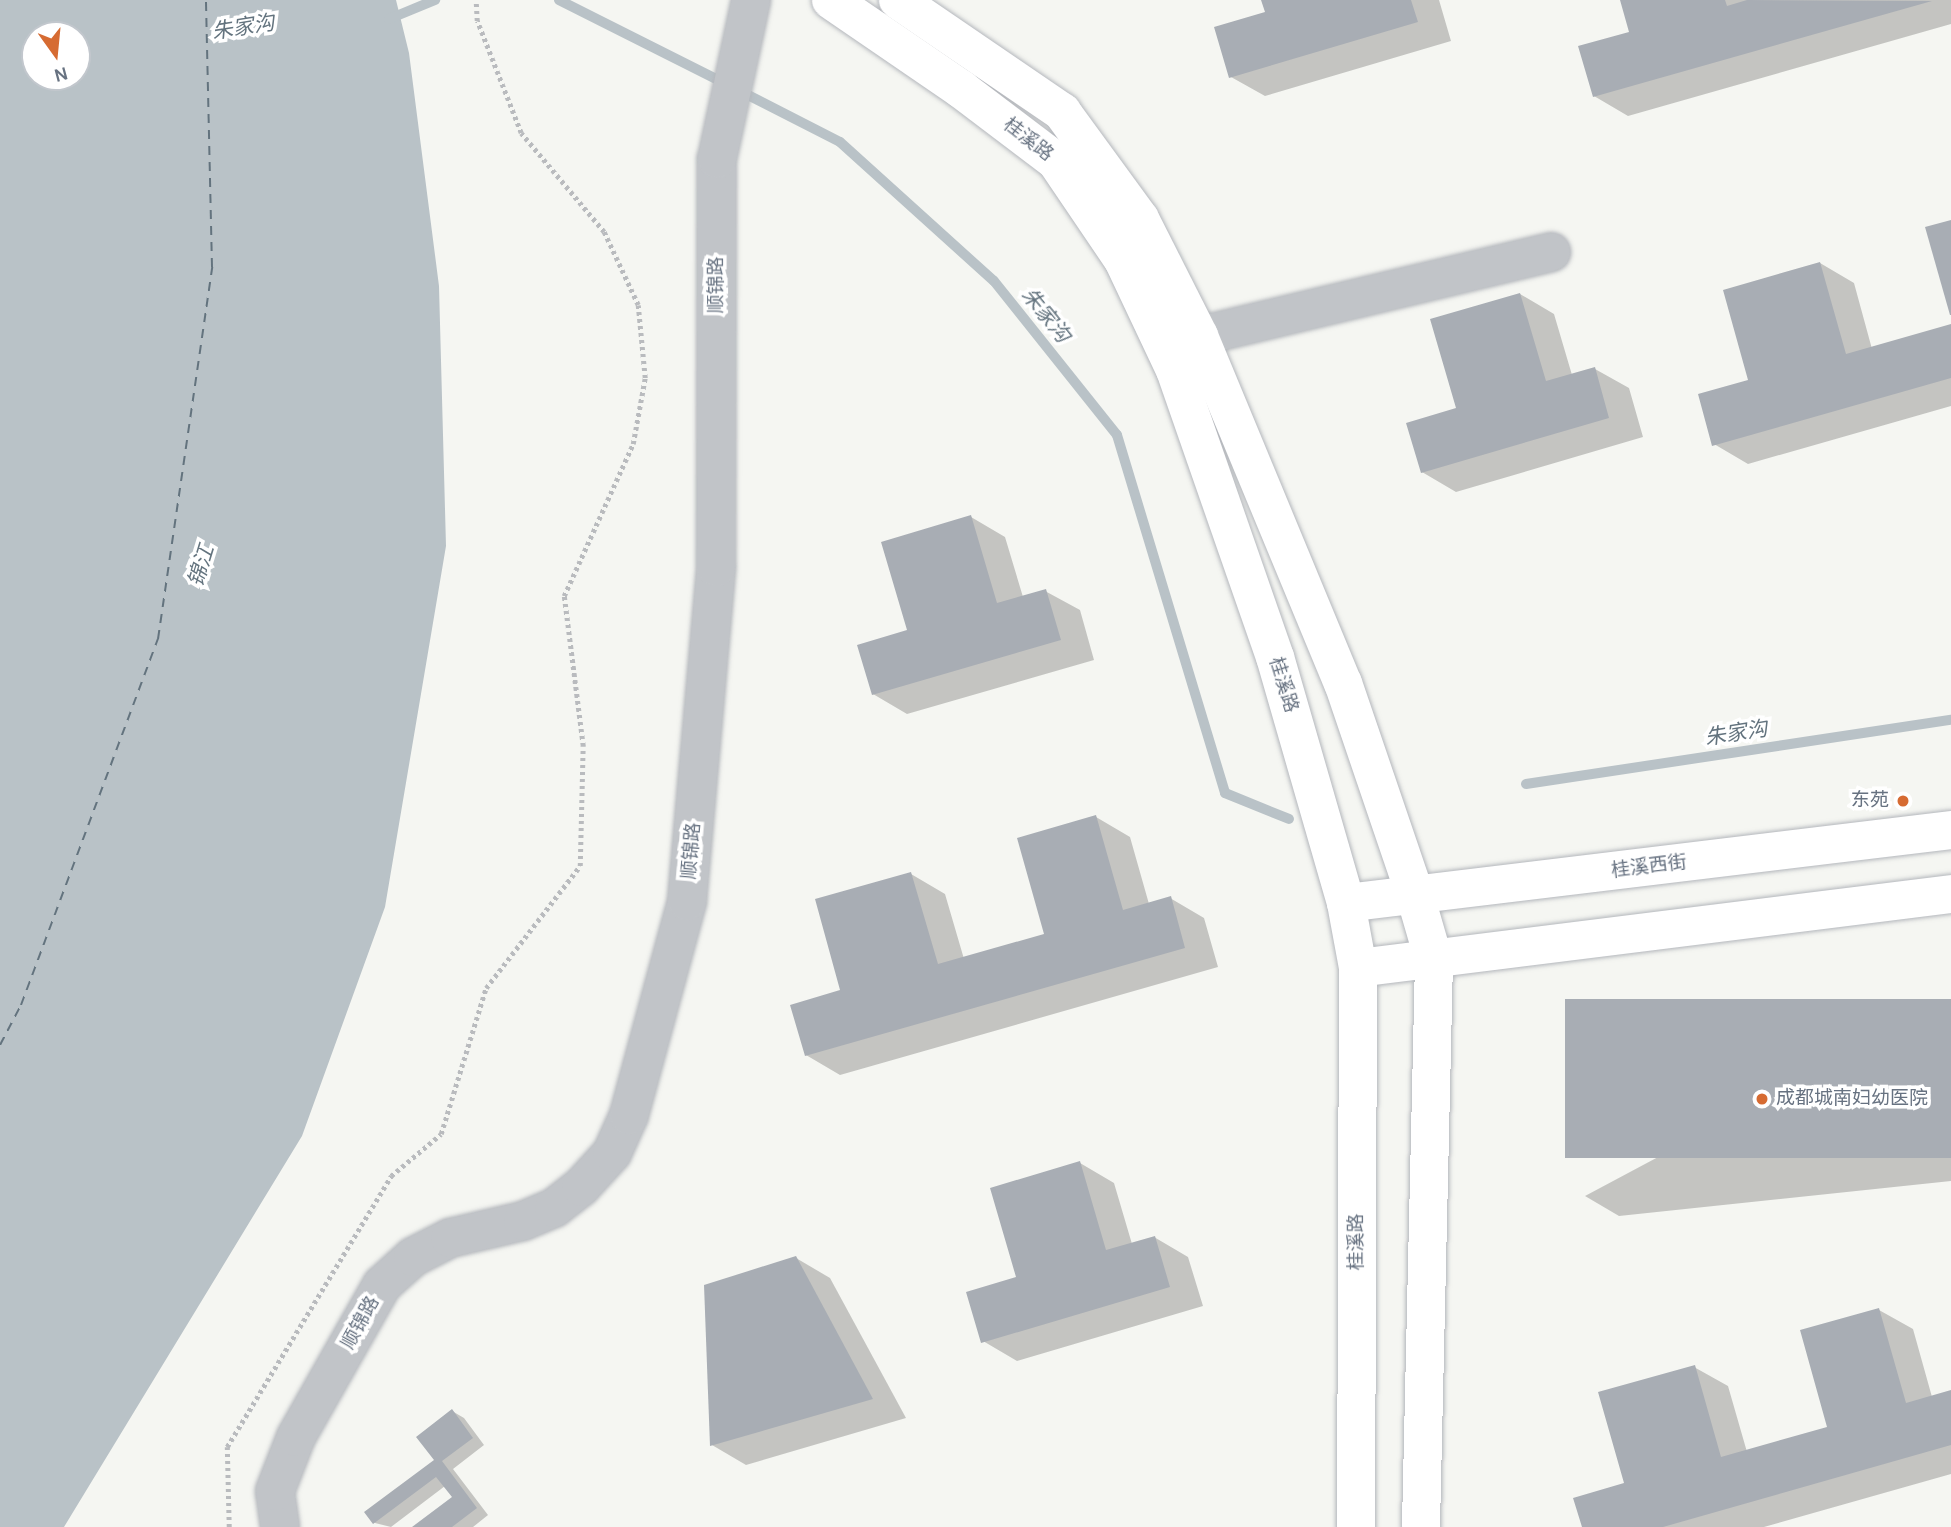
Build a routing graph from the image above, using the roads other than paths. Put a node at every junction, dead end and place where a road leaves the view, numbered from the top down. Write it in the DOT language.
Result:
graph roads {
  1 [pos="751,0"];
  2 [pos="831,0"];
  3 [pos="898,0"];
  4 [pos="1552,252"];
  5 [pos="1199,336"];
  6 [pos="1951,830"];
  7 [pos="1951,894"];
  8 [pos="1415,895"];
  9 [pos="1346,903"];
  10 [pos="1434,961"];
  11 [pos="1358,968"];
  12 [pos="280,1527"];
  13 [pos="1356,1527"];
  14 [pos="1421,1527"];
  1 -- 12 [label="street, 顺锦路"];
  2 -- 9 [label="main road, 桂溪路"];
  3 -- 5 [label="main road, 桂溪路"];
  4 -- 5 [label="street"];
  5 -- 8 [label="main road, 桂溪路"];
  6 -- 8 [label="main road, 桂溪西街"];
  7 -- 10 [label="main road"];
  8 -- 9 [label="main road, 桂溪西街"];
  8 -- 10 [label="main road, 桂溪路"];
  9 -- 11 [label="main road, 桂溪路"];
  10 -- 11 [label="main road"];
  10 -- 14 [label="main road, 桂溪路"];
  11 -- 13 [label="main road, 桂溪路"];
}
